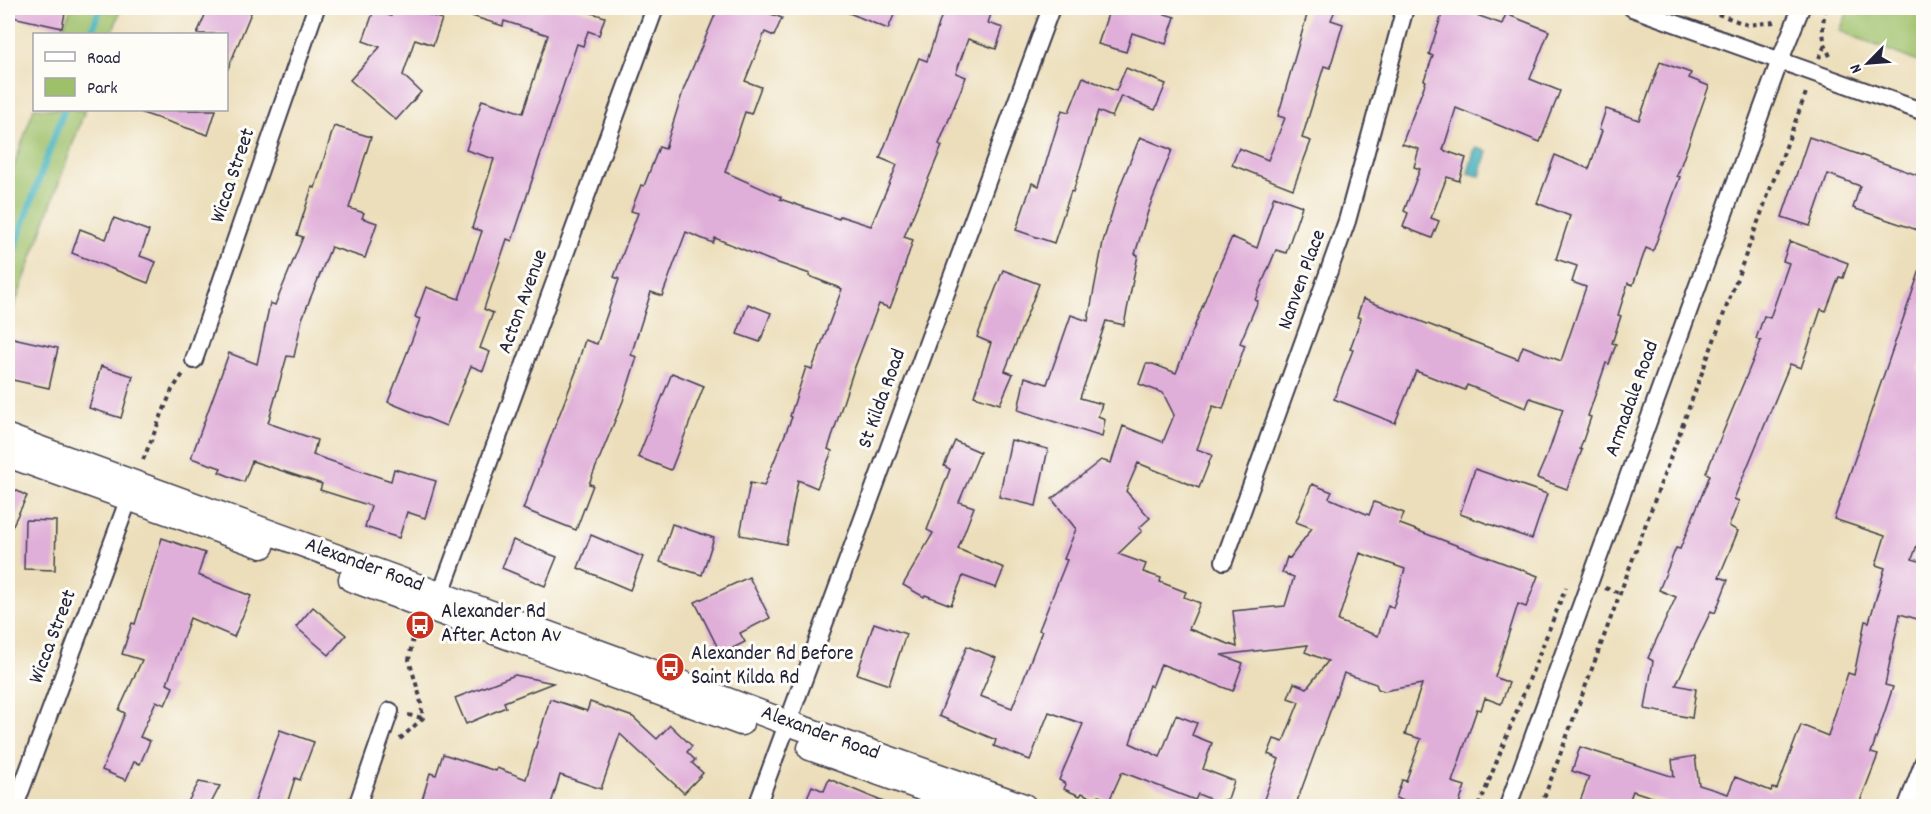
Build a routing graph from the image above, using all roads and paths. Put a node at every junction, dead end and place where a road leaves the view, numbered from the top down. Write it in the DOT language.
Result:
graph roads {
  1 [pos="316,8"];
  2 [pos="655,8"];
  3 [pos="1051,8"];
  4 [pos="1405,8"];
  5 [pos="1632,8"];
  6 [pos="1701,8"];
  7 [pos="1799,14"];
  8 [pos="1780,60"];
  9 [pos="1813,72"];
  10 [pos="1923,112"];
  11 [pos="194,360"];
  12 [pos="8,437"];
  13 [pos="8,455"];
  14 [pos="143,460"];
  15 [pos="131,492"];
  16 [pos="1224,561"];
  17 [pos="437,603"];
  18 [pos="390,711"];
  19 [pos="786,731"];
  20 [pos="1923,761"];
  21 [pos="15,807"];
  22 [pos="357,807"];
  23 [pos="757,807"];
  24 [pos="971,807"];
  25 [pos="1024,807"];
  26 [pos="1508,807"];
  27 [pos="1541,807"];
  28 [pos="1907,807"];
  1 -- 11 [label="street, Wicca Street"];
  2 -- 17 [label="street, Acton Avenue"];
  3 -- 19 [label="street, St Kilda Road"];
  4 -- 16 [label="street, Nanven Place"];
  5 -- 8 [label="street"];
  6 -- 7 [label="path"];
  7 -- 8 [label="street, Armadale Road"];
  8 -- 9 [label="street"];
  8 -- 26 [label="street, Armadale Road"];
  9 -- 10 [label="street"];
  9 -- 27 [label="path"];
  11 -- 14 [label="path"];
  12 -- 15 [label="main road, Alexander Road"];
  13 -- 15 [label="main road, Alexander Road"];
  15 -- 17 [label="main road, Alexander Road"];
  15 -- 21 [label="street, Wicca Street"];
  17 -- 19 [label="main road, Alexander Road"];
  18 -- 22 [label="street"];
  19 -- 23 [label="street, St Kilda Road"];
  19 -- 24 [label="main road, Alexander Road"];
  19 -- 25 [label="main road, Alexander Road"];
  20 -- 28 [label="street"];
}
